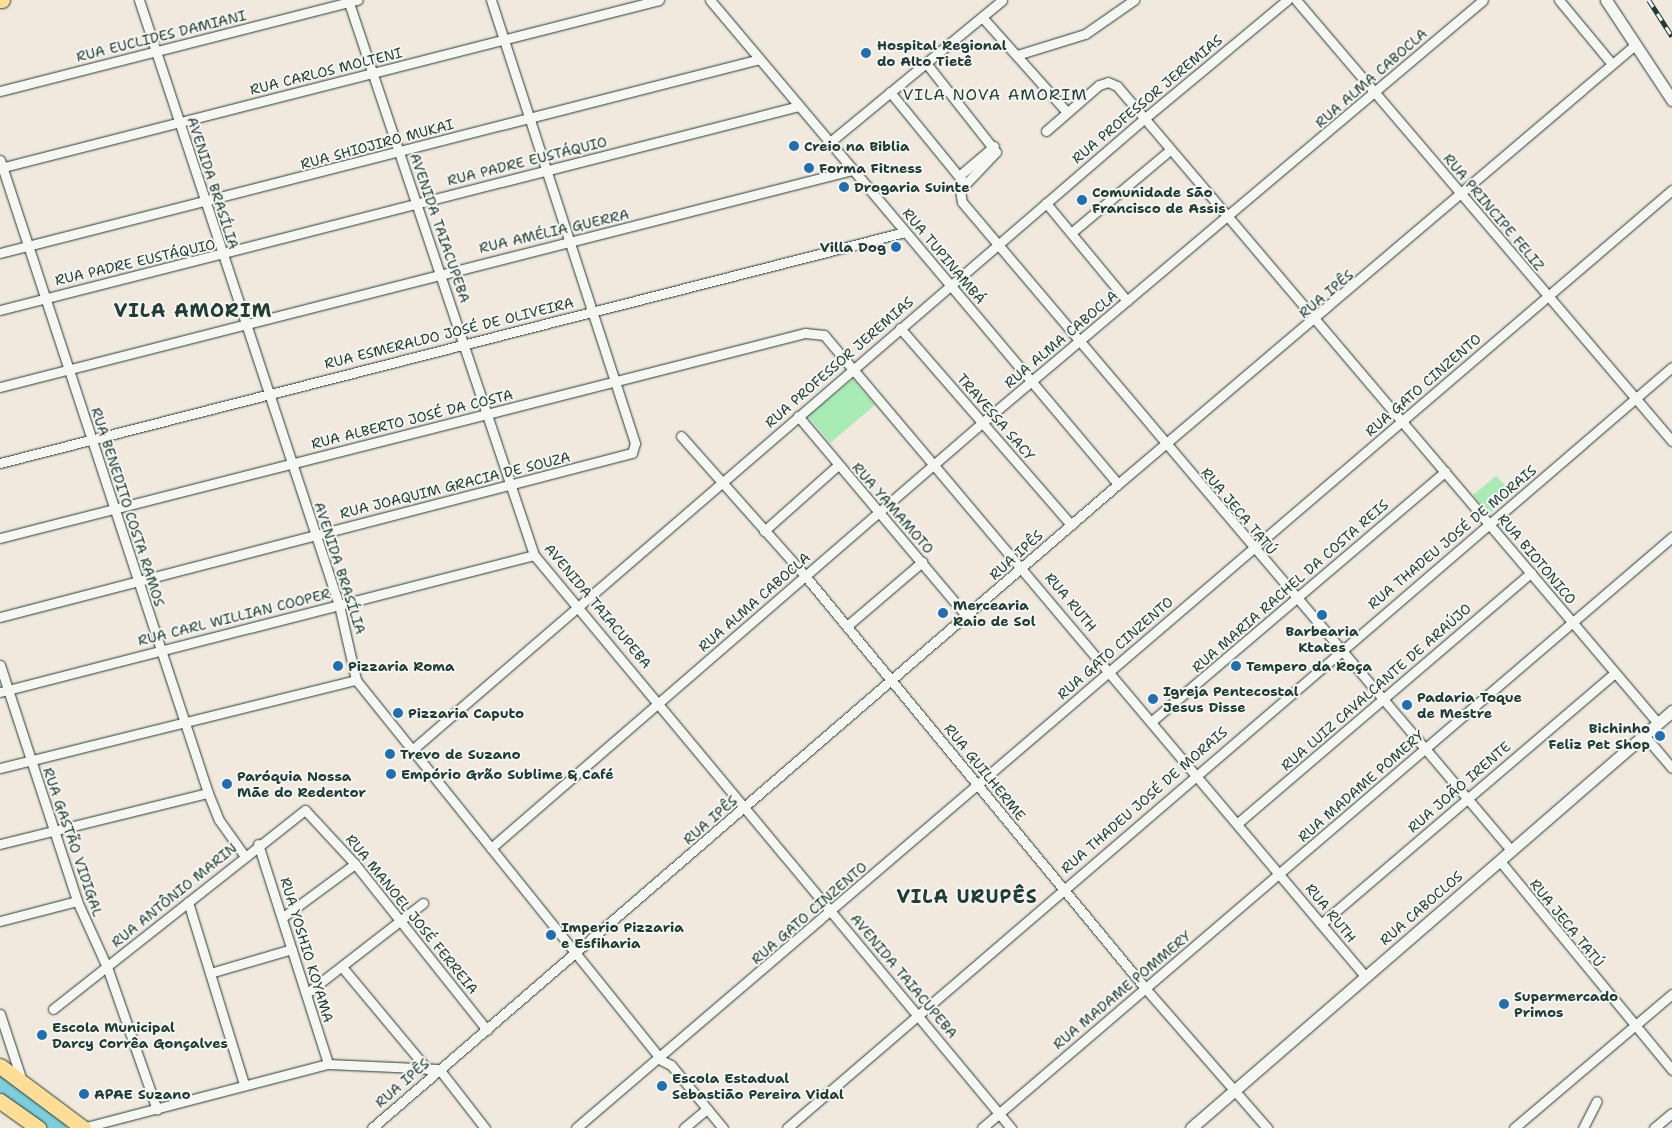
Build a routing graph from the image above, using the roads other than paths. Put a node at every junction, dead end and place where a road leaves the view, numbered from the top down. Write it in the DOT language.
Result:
graph roads {
  1 [pos="139,0"];
  2 [pos="358,0"];
  3 [pos="491,0"];
  4 [pos="659,0"];
  5 [pos="710,0"];
  6 [pos="1002,0"];
  7 [pos="1134,0"];
  8 [pos="1287,0"];
  9 [pos="1296,0"];
  10 [pos="1483,0"];
  11 [pos="1559,0"];
  12 [pos="1606,0"];
  13 [pos="348,1"];
  14 [pos="982,17"];
  15 [pos="503,40"];
  16 [pos="1635,45"];
  17 [pos="156,52"];
  18 [pos="1017,55"];
  19 [pos="760,60"];
  20 [pos="926,63"];
  21 [pos="1612,64"];
  22 [pos="373,74"];
  23 [pos="0,91"];
  24 [pos="890,92"];
  25 [pos="1375,93"];
  26 [pos="1672,100"];
  27 [pos="799,106"];
  28 [pos="1067,112"];
  29 [pos="1145,118"];
  30 [pos="529,119"];
  31 [pos="179,122"];
  32 [pos="1046,131"];
  33 [pos="830,142"];
  34 [pos="994,146"];
  35 [pos="1170,150"];
  36 [pos="400,153"];
  37 [pos="1,165"];
  38 [pos="546,170"];
  39 [pos="852,170"];
  40 [pos="959,176"];
  41 [pos="965,184"];
  42 [pos="1672,190"];
  43 [pos="1461,196"];
  44 [pos="206,203"];
  45 [pos="418,203"];
  46 [pos="1046,203"];
  47 [pos="1227,219"];
  48 [pos="905,232"];
  49 [pos="1071,233"];
  50 [pos="571,242"];
  51 [pos="998,243"];
  52 [pos="28,246"];
  53 [pos="0,253"];
  54 [pos="223,255"];
  55 [pos="441,272"];
  56 [pos="950,285"];
  57 [pos="45,297"];
  58 [pos="1547,297"];
  59 [pos="1127,301"];
  60 [pos="0,310"];
  61 [pos="593,311"];
  62 [pos="1316,320"];
  63 [pos="245,323"];
  64 [pos="900,328"];
  65 [pos="830,339"];
  66 [pos="1080,341"];
  67 [pos="464,345"];
  68 [pos="854,367"];
  69 [pos="1672,367"];
  70 [pos="69,369"];
  71 [pos="615,381"];
  72 [pos="1032,383"];
  73 [pos="0,387"];
  74 [pos="268,393"];
  75 [pos="1636,399"];
  76 [pos="487,415"];
  77 [pos="798,416"];
  78 [pos="983,422"];
  79 [pos="1403,422"];
  80 [pos="681,436"];
  81 [pos="92,439"];
  82 [pos="1672,441"];
  83 [pos="1165,443"];
  84 [pos="0,462"];
  85 [pos="936,463"];
  86 [pos="291,464"];
  87 [pos="838,465"];
  88 [pos="1445,472"];
  89 [pos="721,482"];
  90 [pos="1118,484"];
  91 [pos="510,486"];
  92 [pos="115,509"];
  93 [pos="879,512"];
  94 [pos="1489,524"];
  95 [pos="1070,525"];
  96 [pos="764,531"];
  97 [pos="315,534"];
  98 [pos="1672,537"];
  99 [pos="0,538"];
  100 [pos="1253,549"];
  101 [pos="534,555"];
  102 [pos="922,562"];
  103 [pos="1024,567"];
  104 [pos="1531,573"];
  105 [pos="806,577"];
  106 [pos="138,580"];
  107 [pos="1295,598"];
  108 [pos="339,605"];
  109 [pos="579,606"];
  110 [pos="0,617"];
  111 [pos="967,617"];
  112 [pos="1572,622"];
  113 [pos="847,626"];
  114 [pos="161,650"];
  115 [pos="1339,650"];
  116 [pos="0,665"];
  117 [pos="1110,671"];
  118 [pos="1615,673"];
  119 [pos="356,680"];
  120 [pos="892,681"];
  121 [pos="4,691"];
  122 [pos="1382,700"];
  123 [pos="660,701"];
  124 [pos="1672,711"];
  125 [pos="184,720"];
  126 [pos="1152,721"];
  127 [pos="1658,723"];
  128 [pos="1644,735"];
  129 [pos="1424,749"];
  130 [pos="412,750"];
  131 [pos="31,760"];
  132 [pos="0,768"];
  133 [pos="1672,768"];
  134 [pos="1196,772"];
  135 [pos="978,785"];
  136 [pos="208,793"];
  137 [pos="1467,798"];
  138 [pos="745,808"];
  139 [pos="314,815"];
  140 [pos="1239,822"];
  141 [pos="54,830"];
  142 [pos="0,844"];
  143 [pos="258,844"];
  144 [pos="491,848"];
  145 [pos="1511,850"];
  146 [pos="244,856"];
  147 [pos="1500,860"];
  148 [pos="355,864"];
  149 [pos="1281,873"];
  150 [pos="1063,889"];
  151 [pos="77,901"];
  152 [pos="188,902"];
  153 [pos="423,903"];
  154 [pos="832,911"];
  155 [pos="283,917"];
  156 [pos="0,921"];
  157 [pos="402,922"];
  158 [pos="1322,924"];
  159 [pos="292,949"];
  160 [pos="576,955"];
  161 [pos="107,967"];
  162 [pos="342,967"];
  163 [pos="210,973"];
  164 [pos="1365,976"];
  165 [pos="1145,988"];
  166 [pos="307,994"];
  167 [pos="1672,994"];
  168 [pos="53,1009"];
  169 [pos="0,1014"];
  170 [pos="918,1014"];
  171 [pos="1634,1027"];
  172 [pos="487,1030"];
  173 [pos="3,1036"];
  174 [pos="661,1060"];
  175 [pos="328,1064"];
  176 [pos="0,1066"];
  177 [pos="427,1069"];
  178 [pos="439,1069"];
  179 [pos="1672,1070"];
  180 [pos="22,1082"];
  181 [pos="244,1084"];
  182 [pos="1234,1091"];
  183 [pos="1597,1100"];
  184 [pos="0,1101"];
  185 [pos="707,1109"];
  186 [pos="157,1110"];
  187 [pos="999,1113"];
  188 [pos="1672,1113"];
  189 [pos="33,1127"];
  190 [pos="83,1128"];
  191 [pos="372,1128"];
  192 [pos="485,1128"];
  193 [pos="576,1128"];
  194 [pos="684,1128"];
  195 [pos="723,1128"];
  196 [pos="787,1128"];
  197 [pos="982,1128"];
  198 [pos="1011,1128"];
  199 [pos="1190,1128"];
  200 [pos="1266,1128"];
  201 [pos="1514,1128"];
  202 [pos="1583,1128"];
  203 [pos="1654,1128"];
  1 -- 17 [label="street, AVENIDA BRASÍLIA"];
  2 -- 13 [label="street, RUA EUCLIDES DAMIANI"];
  3 -- 15 [label="street"];
  4 -- 15 [label="street, RUA CARLOS MOLTENI"];
  5 -- 19 [label="street, RUA TUPINAMBÁ"];
  6 -- 14 [label="street"];
  7 -- 18 [label="street"];
  8 -- 29 [label="street, RUA PROFESSOR JEREMIAS"];
  9 -- 25 [label="street, RUA PRINCIPE FELIZ"];
  10 -- 25 [label="street, RUA ALMA CABOCLA"];
  11 -- 21 [label="street"];
  12 -- 16 [label="street"];
  13 -- 17 [label="street, RUA EUCLIDES DAMIANI"];
  13 -- 22 [label="street, AVENIDA TAIACUPEBA"];
  14 -- 18 [label="street"];
  14 -- 20 [label="street"];
  15 -- 22 [label="street, RUA CARLOS MOLTENI"];
  15 -- 30 [label="street"];
  16 -- 21 [label="street, RUA IPÊS"];
  16 -- 26 [label="street"];
  17 -- 23 [label="street, RUA EUCLIDES DAMIANI"];
  17 -- 31 [label="street, AVENIDA BRASÍLIA"];
  18 -- 28 [label="street"];
  19 -- 27 [label="street, RUA TUPINAMBÁ"];
  19 -- 30 [label="street, RUA SHIOJIRO MUKAI"];
  20 -- 24 [label="street"];
  20 -- 34 [label="street"];
  21 -- 43 [label="street, RUA IPÊS"];
  22 -- 31 [label="street, RUA CARLOS MOLTENI"];
  22 -- 36 [label="street, AVENIDA TAIACUPEBA"];
  24 -- 33 [label="street"];
  24 -- 40 [label="street"];
  25 -- 43 [label="street, RUA PRINCIPE FELIZ"];
  25 -- 47 [label="street, RUA ALMA CABOCLA"];
  27 -- 33 [label="street, RUA TUPINAMBÁ"];
  27 -- 38 [label="street, RUA PADRE EUSTÁQUIO"];
  28 -- 29 [label="street, RUA BIOTONICO"];
  28 -- 32 [label="street"];
  29 -- 35 [label="street, RUA BIOTONICO"];
  29 -- 46 [label="street, RUA PROFESSOR JEREMIAS"];
  30 -- 36 [label="street, RUA SHIOJIRO MUKAI"];
  30 -- 38 [label="street"];
  31 -- 37 [label="street, RUA CARLOS MOLTENI"];
  31 -- 44 [label="street, AVENIDA BRASÍLIA"];
  33 -- 39 [label="street, RUA TUPINAMBÁ"];
  34 -- 40 [label="street"];
  34 -- 41 [label="street"];
  35 -- 47 [label="street, RUA BIOTONICO"];
  35 -- 49 [label="street"];
  36 -- 44 [label="street, RUA SHIOJIRO MUKAI"];
  36 -- 45 [label="street, AVENIDA TAIACUPEBA"];
  37 -- 52 [label="street, RUA BENEDITO COSTA RAMOS"];
  38 -- 45 [label="street, RUA PADRE EUSTÁQUIO"];
  38 -- 50 [label="street"];
  39 -- 48 [label="street, RUA TUPINAMBÁ"];
  39 -- 50 [label="street, RUA AMÉLIA GUERRA"];
  40 -- 41 [label="street"];
  41 -- 51 [label="street, RUA JECA TATÚ"];
  42 -- 58 [label="street, RUA GATO CINZENTO"];
  43 -- 58 [label="street, RUA PRINCIPE FELIZ"];
  43 -- 62 [label="street, RUA IPÊS"];
  44 -- 52 [label="street, RUA SHIOJIRO MUKAI"];
  44 -- 54 [label="street, AVENIDA BRASÍLIA"];
  45 -- 54 [label="street, RUA PADRE EUSTÁQUIO"];
  45 -- 55 [label="street, AVENIDA TAIACUPEBA"];
  46 -- 49 [label="street"];
  46 -- 51 [label="street, RUA PROFESSOR JEREMIAS"];
  47 -- 59 [label="street, RUA ALMA CABOCLA"];
  47 -- 62 [label="street, RUA BIOTONICO"];
  48 -- 56 [label="street, RUA TUPINAMBÁ"];
  48 -- 61 [label="street, RUA ESMERALDO JOSÉ DE OLIVEIRA"];
  49 -- 59 [label="street"];
  50 -- 55 [label="street, RUA AMÉLIA GUERRA"];
  50 -- 61 [label="street"];
  51 -- 56 [label="street, RUA PROFESSOR JEREMIAS"];
  51 -- 66 [label="street, RUA JECA TATÚ"];
  52 -- 53 [label="street, RUA SHIOJIRO MUKAI"];
  52 -- 57 [label="street, RUA BENEDITO COSTA RAMOS"];
  54 -- 57 [label="street, RUA PADRE EUSTÁQUIO"];
  54 -- 63 [label="street, AVENIDA BRASÍLIA"];
  55 -- 63 [label="street, RUA AMÉLIA GUERRA"];
  55 -- 67 [label="street, AVENIDA TAIACUPEBA"];
  56 -- 64 [label="street, RUA PROFESSOR JEREMIAS"];
  56 -- 72 [label="street, RUA TUPINAMBÁ"];
  57 -- 60 [label="street, RUA PADRE EUSTÁQUIO"];
  57 -- 70 [label="street, RUA BENEDITO COSTA RAMOS"];
  58 -- 75 [label="street, RUA PRINCIPE FELIZ"];
  58 -- 79 [label="street, RUA GATO CINZENTO"];
  59 -- 66 [label="street, RUA ALMA CABOCLA"];
  61 -- 67 [label="street, RUA ESMERALDO JOSÉ DE OLIVEIRA"];
  61 -- 71 [label="street"];
  62 -- 79 [label="street, RUA BIOTONICO"];
  62 -- 83 [label="street, RUA IPÊS"];
  63 -- 70 [label="street, RUA AMÉLIA GUERRA"];
  63 -- 74 [label="street, AVENIDA BRASÍLIA"];
  64 -- 68 [label="street, RUA PROFESSOR JEREMIAS"];
  64 -- 78 [label="street, TRAVESSA SACY"];
  65 -- 68 [label="street, RUA RUTH"];
  65 -- 71 [label="street, RUA ALBERTO JOSÉ DA COSTA"];
  66 -- 72 [label="street, RUA ALMA CABOCLA"];
  66 -- 83 [label="street, RUA JECA TATÚ"];
  67 -- 74 [label="street, RUA ESMERALDO JOSÉ DE OLIVEIRA"];
  67 -- 76 [label="street, AVENIDA TAIACUPEBA"];
  68 -- 77 [label="street, RUA PROFESSOR JEREMIAS"];
  68 -- 85 [label="street, RUA RUTH"];
  69 -- 75 [label="street, RUA THADEU JOSÉ DE MORAIS"];
  70 -- 73 [label="street, RUA AMÉLIA GUERRA"];
  70 -- 81 [label="street, RUA BENEDITO COSTA RAMOS"];
  71 -- 76 [label="street, RUA ALBERTO JOSÉ DA COSTA"];
  71 -- 91 [label="street, RUA JOAQUIM GRACIA DE SOUZA"];
  72 -- 78 [label="street, RUA ALMA CABOCLA"];
  72 -- 90 [label="street, RUA TUPINAMBÁ"];
  74 -- 81 [label="street, RUA ESMERALDO JOSÉ DE OLIVEIRA"];
  74 -- 86 [label="street, AVENIDA BRASÍLIA"];
  75 -- 82 [label="street, RUA PRINCIPE FELIZ"];
  75 -- 94 [label="street, RUA THADEU JOSÉ DE MORAIS"];
  76 -- 86 [label="street, RUA ALBERTO JOSÉ DA COSTA"];
  76 -- 91 [label="street, AVENIDA TAIACUPEBA"];
  77 -- 87 [label="street, RUA YAMAMOTO"];
  77 -- 89 [label="street, RUA PROFESSOR JEREMIAS"];
  78 -- 85 [label="street, RUA ALMA CABOCLA"];
  78 -- 95 [label="street, TRAVESSA SACY"];
  79 -- 88 [label="street, RUA BIOTONICO"];
  79 -- 100 [label="street, RUA GATO CINZENTO"];
  80 -- 89 [label="street, RUA GUILHERME"];
  81 -- 84 [label="street, RUA ESMERALDO JOSÉ DE OLIVEIRA"];
  81 -- 92 [label="street, RUA BENEDITO COSTA RAMOS"];
  83 -- 90 [label="street, RUA IPÊS"];
  83 -- 100 [label="street, RUA JECA TATÚ"];
  85 -- 93 [label="street, RUA ALMA CABOCLA"];
  85 -- 103 [label="street, RUA RUTH"];
  86 -- 92 [label="street, RUA ALBERTO JOSÉ DA COSTA"];
  86 -- 97 [label="street, AVENIDA BRASÍLIA"];
  87 -- 93 [label="street, RUA YAMAMOTO"];
  87 -- 96 [label="street"];
  88 -- 94 [label="street, RUA BIOTONICO"];
  88 -- 107 [label="street, RUA MARIA RACHEL DA COSTA REIS"];
  89 -- 96 [label="street, RUA GUILHERME"];
  89 -- 109 [label="street, RUA PROFESSOR JEREMIAS"];
  90 -- 95 [label="street, RUA IPÊS"];
  91 -- 97 [label="street, RUA JOAQUIM GRACIA DE SOUZA"];
  91 -- 101 [label="street, AVENIDA TAIACUPEBA"];
  92 -- 99 [label="street, RUA ALBERTO JOSÉ DA COSTA"];
  92 -- 106 [label="street, RUA BENEDITO COSTA RAMOS"];
  93 -- 102 [label="street, RUA YAMAMOTO"];
  93 -- 105 [label="street, RUA ALMA CABOCLA"];
  94 -- 104 [label="street, RUA BIOTONICO"];
  94 -- 115 [label="street, RUA THADEU JOSÉ DE MORAIS"];
  95 -- 103 [label="street, RUA IPÊS"];
  96 -- 105 [label="street, RUA GUILHERME"];
  97 -- 106 [label="street, RUA JOAQUIM GRACIA DE SOUZA"];
  97 -- 108 [label="street, AVENIDA BRASÍLIA"];
  98 -- 112 [label="street"];
  100 -- 107 [label="street, RUA JECA TATÚ"];
  100 -- 117 [label="street, RUA GATO CINZENTO"];
  101 -- 108 [label="street, RUA CARL WILLIAN COOPER"];
  101 -- 109 [label="street, AVENIDA TAIACUPEBA"];
  102 -- 111 [label="street, RUA YAMAMOTO"];
  102 -- 113 [label="street"];
  103 -- 111 [label="street, RUA IPÊS"];
  103 -- 117 [label="street, RUA RUTH"];
  104 -- 112 [label="street, RUA BIOTONICO"];
  104 -- 122 [label="street, RUA LUIZ CAVALCANTE DE ARAÚJO"];
  105 -- 113 [label="street, RUA GUILHERME"];
  105 -- 123 [label="street, RUA ALMA CABOCLA"];
  106 -- 110 [label="street, RUA JOAQUIM GRACIA DE SOUZA"];
  106 -- 114 [label="street, RUA BENEDITO COSTA RAMOS"];
  107 -- 115 [label="street, RUA JECA TATÚ"];
  107 -- 126 [label="street, RUA MARIA RACHEL DA COSTA REIS"];
  108 -- 114 [label="street, RUA CARL WILLIAN COOPER"];
  108 -- 119 [label="street, AVENIDA BRASÍLIA"];
  109 -- 123 [label="street, AVENIDA TAIACUPEBA"];
  109 -- 130 [label="street, RUA PROFESSOR JEREMIAS"];
  111 -- 120 [label="street, RUA IPÊS"];
  112 -- 118 [label="street, RUA BIOTONICO"];
  112 -- 129 [label="street, RUA MADAME POMERY"];
  113 -- 120 [label="street, RUA GUILHERME"];
  114 -- 121 [label="street, RUA CARL WILLIAN COOPER"];
  114 -- 125 [label="street, RUA BENEDITO COSTA RAMOS"];
  115 -- 122 [label="street, RUA JECA TATÚ"];
  115 -- 134 [label="street, RUA THADEU JOSÉ DE MORAIS"];
  116 -- 121 [label="street, RUA GASTÃO VIDIGAL"];
  117 -- 126 [label="street, RUA RUTH"];
  117 -- 135 [label="street, RUA GATO CINZENTO"];
  118 -- 127 [label="street, RUA BIOTONICO"];
  118 -- 137 [label="street, RUA JOÃO IRENTE"];
  119 -- 125 [label="street"];
  119 -- 130 [label="street, AVENIDA BRASÍLIA"];
  120 -- 135 [label="street, RUA GUILHERME"];
  120 -- 138 [label="street, RUA IPÊS"];
  121 -- 131 [label="street, RUA GASTÃO VIDIGAL"];
  122 -- 129 [label="street, RUA JECA TATÚ"];
  122 -- 140 [label="street, RUA LUIZ CAVALCANTE DE ARAÚJO"];
  123 -- 138 [label="street, AVENIDA TAIACUPEBA"];
  123 -- 144 [label="street, RUA ALMA CABOCLA"];
  124 -- 127 [label="street, RUA CABOCLOS"];
  125 -- 131 [label="street"];
  125 -- 136 [label="street, RUA BENEDITO COSTA RAMOS"];
  126 -- 134 [label="street, RUA RUTH"];
  127 -- 128 [label="street, RUA CABOCLOS"];
  128 -- 133 [label="street"];
  128 -- 145 [label="street, RUA CABOCLOS"];
  129 -- 137 [label="street, RUA JECA TATÚ"];
  129 -- 149 [label="street, RUA MADAME POMERY"];
  130 -- 144 [label="street, AVENIDA BRASÍLIA"];
  131 -- 132 [label="street"];
  131 -- 141 [label="street, RUA GASTÃO VIDIGAL"];
  134 -- 140 [label="street, RUA RUTH"];
  134 -- 150 [label="street, RUA THADEU JOSÉ DE MORAIS"];
  135 -- 150 [label="street, RUA GUILHERME"];
  135 -- 154 [label="street, RUA GATO CINZENTO"];
  136 -- 141 [label="street"];
  136 -- 146 [label="street, RUA BENEDITO COSTA RAMOS"];
  137 -- 145 [label="street, RUA JECA TATÚ"];
  137 -- 158 [label="street, RUA JOÃO IRENTE"];
  138 -- 154 [label="street, AVENIDA TAIACUPEBA"];
  138 -- 160 [label="street, RUA IPÊS"];
  139 -- 143 [label="street, RUA ANTÔNIO MARIN"];
  139 -- 148 [label="street, RUA MANOEL JOSÉ FERREIA"];
  140 -- 149 [label="street, RUA RUTH"];
  141 -- 142 [label="street"];
  141 -- 151 [label="street, RUA GASTÃO VIDIGAL"];
  143 -- 146 [label="street, RUA ANTÔNIO MARIN"];
  143 -- 155 [label="street, RUA YOSHIO KOYAMA"];
  144 -- 160 [label="street, AVENIDA BRASÍLIA"];
  145 -- 147 [label="street, RUA CABOCLOS"];
  146 -- 152 [label="street, RUA ANTÔNIO MARIN"];
  147 -- 164 [label="street, RUA CABOCLOS"];
  147 -- 171 [label="street, RUA JECA TATÚ"];
  148 -- 155 [label="street"];
  148 -- 157 [label="street, RUA MANOEL JOSÉ FERREIA"];
  149 -- 158 [label="street, RUA RUTH"];
  149 -- 165 [label="street, RUA MADAME POMMERY"];
  150 -- 165 [label="street, RUA GUILHERME"];
  150 -- 170 [label="street, RUA THADEU JOSÉ DE MORAIS"];
  151 -- 156 [label="street"];
  151 -- 161 [label="street, RUA GASTÃO VIDIGAL"];
  152 -- 161 [label="street, RUA ANTÔNIO MARIN"];
  152 -- 163 [label="street"];
  153 -- 157 [label="street"];
  154 -- 170 [label="street, AVENIDA TAIACUPEBA"];
  154 -- 174 [label="street, RUA GATO CINZENTO"];
  155 -- 159 [label="street, RUA YOSHIO KOYAMA"];
  157 -- 162 [label="street"];
  157 -- 172 [label="street, RUA MANOEL JOSÉ FERREIA"];
  158 -- 164 [label="street, RUA RUTH"];
  159 -- 163 [label="street"];
  159 -- 166 [label="street, RUA YOSHIO KOYAMA"];
  160 -- 172 [label="street, RUA IPÊS"];
  160 -- 174 [label="street, AVENIDA BRASÍLIA"];
  161 -- 168 [label="street, RUA ANTÔNIO MARIN"];
  161 -- 186 [label="street, RUA GASTÃO VIDIGAL"];
  162 -- 166 [label="street"];
  162 -- 177 [label="street"];
  163 -- 181 [label="street"];
  164 -- 182 [label="street, RUA CABOCLOS"];
  165 -- 182 [label="street, RUA GUILHERME"];
  165 -- 187 [label="street, RUA MADAME POMMERY"];
  166 -- 175 [label="street, RUA YOSHIO KOYAMA"];
  167 -- 171 [label="street"];
  169 -- 173 [label="street"];
  170 -- 187 [label="street, AVENIDA TAIACUPEBA"];
  170 -- 196 [label="street, RUA THADEU JOSÉ DE MORAIS"];
  171 -- 179 [label="street, RUA JECA TATÚ"];
  171 -- 201 [label="street"];
  172 -- 178 [label="street, RUA IPÊS"];
  173 -- 180 [label="street"];
  174 -- 185 [label="street, AVENIDA BRASÍLIA"];
  174 -- 193 [label="street, RUA GATO CINZENTO"];
  175 -- 177 [label="street"];
  175 -- 181 [label="street"];
  176 -- 180 [label="highway"];
  177 -- 178 [label="street"];
  178 -- 191 [label="street, RUA IPÊS"];
  178 -- 192 [label="street"];
  180 -- 190 [label="highway"];
  181 -- 186 [label="street"];
  182 -- 199 [label="street, RUA CABOCLOS"];
  182 -- 200 [label="street, RUA GUILHERME"];
  183 -- 202 [label="street"];
  184 -- 189 [label="highway"];
  185 -- 194 [label="street"];
  185 -- 195 [label="street, AVENIDA BRASÍLIA"];
  186 -- 190 [label="street"];
  187 -- 197 [label="street, RUA MADAME POMMERY"];
  187 -- 198 [label="street, AVENIDA TAIACUPEBA"];
  188 -- 203 [label="street"];
}
